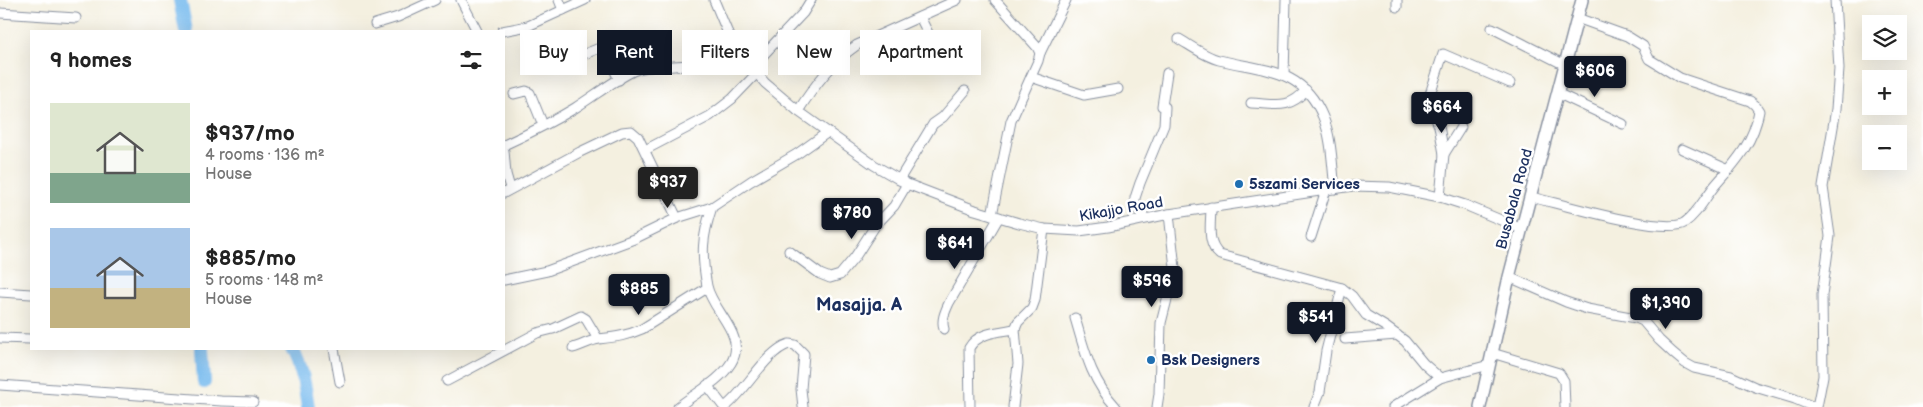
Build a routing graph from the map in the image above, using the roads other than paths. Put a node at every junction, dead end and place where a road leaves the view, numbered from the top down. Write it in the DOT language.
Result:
graph roads {
  1 [pos="435,0"];
  2 [pos="461,0"];
  3 [pos="559,0"];
  4 [pos="585,0"];
  5 [pos="811,0"];
  6 [pos="957,0"];
  7 [pos="995,0"];
  8 [pos="1066,0"];
  9 [pos="1286,0"];
  10 [pos="1582,0"];
  11 [pos="1835,0"];
  12 [pos="717,1"];
  13 [pos="944,3"];
  14 [pos="563,10"];
  15 [pos="0,13"];
  16 [pos="920,17"];
  17 [pos="76,18"];
  18 [pos="1577,18"];
  19 [pos="376,24"];
  20 [pos="1492,28"];
  21 [pos="476,30"];
  22 [pos="505,30"];
  23 [pos="728,30"];
  24 [pos="926,30"];
  25 [pos="1179,39"];
  26 [pos="587,53"];
  27 [pos="1040,53"];
  28 [pos="768,54"];
  29 [pos="682,65"];
  30 [pos="1564,65"];
  31 [pos="1166,73"];
  32 [pos="750,75"];
  33 [pos="759,75"];
  34 [pos="1284,75"];
  35 [pos="1031,77"];
  36 [pos="619,80"];
  37 [pos="1510,83"];
  38 [pos="1118,89"];
  39 [pos="1306,90"];
  40 [pos="965,91"];
  41 [pos="1557,93"];
  42 [pos="514,94"];
  43 [pos="1251,104"];
  44 [pos="798,111"];
  45 [pos="1624,124"];
  46 [pos="542,125"];
  47 [pos="1461,127"];
  48 [pos="828,132"];
  49 [pos="505,145"];
  50 [pos="1682,149"];
  51 [pos="644,150"];
  52 [pos="1444,154"];
  53 [pos="505,162"];
  54 [pos="1729,170"];
  55 [pos="903,182"];
  56 [pos="1330,189"];
  57 [pos="507,190"];
  58 [pos="1440,197"];
  59 [pos="1531,197"];
  60 [pos="712,207"];
  61 [pos="1211,207"];
  62 [pos="1169,214"];
  63 [pos="996,216"];
  64 [pos="677,218"];
  65 [pos="1146,218"];
  66 [pos="1044,229"];
  67 [pos="1522,229"];
  68 [pos="1311,237"];
  69 [pos="789,251"];
  70 [pos="1509,277"];
  71 [pos="505,280"];
  72 [pos="708,288"];
  73 [pos="1342,288"];
  74 [pos="0,292"];
  75 [pos="30,294"];
  76 [pos="1075,318"];
  77 [pos="944,329"];
  78 [pos="1015,329"];
  79 [pos="1397,335"];
  80 [pos="0,338"];
  81 [pos="30,339"];
  82 [pos="598,339"];
  83 [pos="1345,339"];
  84 [pos="572,348"];
  85 [pos="334,350"];
  86 [pos="505,350"];
  87 [pos="505,350"];
  88 [pos="1491,359"];
  89 [pos="1440,378"];
  90 [pos="446,381"];
  91 [pos="340,382"];
  92 [pos="0,385"];
  93 [pos="707,385"];
  94 [pos="253,402"];
  95 [pos="200,403"];
  96 [pos="689,403"];
  97 [pos="678,407"];
  98 [pos="803,407"];
  99 [pos="970,407"];
  100 [pos="1013,407"];
  101 [pos="1116,407"];
  102 [pos="1156,407"];
  103 [pos="1314,407"];
  104 [pos="1394,407"];
  105 [pos="1480,407"];
  106 [pos="1565,407"];
  107 [pos="1816,407"];
  1 -- 19 [label="street"];
  2 -- 21 [label="street"];
  3 -- 14 [label="street"];
  4 -- 14 [label="street"];
  5 -- 28 [label="street"];
  6 -- 13 [label="street"];
  7 -- 27 [label="street"];
  8 -- 27 [label="street"];
  9 -- 34 [label="street"];
  10 -- 18 [label="street, Busabala Road"];
  11 -- 107 [label="street"];
  12 -- 23 [label="street, Kikajjo Road"];
  13 -- 16 [label="street"];
  14 -- 22 [label="street"];
  15 -- 17 [label="street"];
  16 -- 24 [label="street"];
  16 -- 44 [label="street"];
  18 -- 30 [label="street, Busabala Road"];
  18 -- 54 [label="street"];
  20 -- 30 [label="street"];
  25 -- 34 [label="street"];
  26 -- 36 [label="street"];
  27 -- 35 [label="street"];
  29 -- 36 [label="street"];
  30 -- 41 [label="street, Busabala Road"];
  31 -- 65 [label="street"];
  32 -- 51 [label="street"];
  33 -- 44 [label="street, Kikajjo Road"];
  34 -- 39 [label="street"];
  35 -- 38 [label="street"];
  35 -- 63 [label="street"];
  36 -- 46 [label="street"];
  37 -- 52 [label="street"];
  39 -- 43 [label="street"];
  39 -- 56 [label="street"];
  40 -- 55 [label="street"];
  41 -- 45 [label="street"];
  41 -- 59 [label="street, Busabala Road"];
  42 -- 46 [label="street"];
  44 -- 48 [label="street, Kikajjo Road"];
  46 -- 49 [label="street"];
  47 -- 52 [label="street"];
  48 -- 55 [label="street, Kikajjo Road"];
  48 -- 60 [label="street"];
  50 -- 54 [label="street"];
  51 -- 57 [label="street"];
  51 -- 64 [label="street"];
  52 -- 58 [label="street"];
  53 -- 57 [label="street"];
  54 -- 59 [label="street"];
  55 -- 63 [label="street, Kikajjo Road"];
  55 -- 69 [label="street"];
  56 -- 58 [label="street, Kikajjo Road"];
  56 -- 61 [label="street, Kikajjo Road"];
  56 -- 68 [label="street"];
  58 -- 67 [label="street, Kikajjo Road"];
  59 -- 67 [label="street, Busabala Road"];
  60 -- 64 [label="street"];
  60 -- 72 [label="street"];
  61 -- 62 [label="street, Kikajjo Road"];
  61 -- 73 [label="street"];
  62 -- 65 [label="street, Kikajjo Road"];
  62 -- 102 [label="street"];
  63 -- 66 [label="street, Kikajjo Road"];
  63 -- 77 [label="street"];
  64 -- 71 [label="street"];
  65 -- 66 [label="street, Kikajjo Road"];
  66 -- 78 [label="street"];
  67 -- 70 [label="street, Busabala Road"];
  70 -- 88 [label="street, Busabala Road"];
  70 -- 107 [label="street"];
  72 -- 82 [label="street"];
  72 -- 93 [label="street"];
  73 -- 79 [label="street"];
  73 -- 103 [label="street"];
  74 -- 75 [label="street"];
  76 -- 101 [label="street"];
  78 -- 99 [label="street"];
  78 -- 100 [label="street"];
  79 -- 83 [label="street"];
  79 -- 89 [label="street"];
  80 -- 81 [label="street"];
  82 -- 84 [label="street"];
  82 -- 87 [label="street"];
  85 -- 91 [label="street"];
  86 -- 90 [label="street"];
  88 -- 89 [label="street"];
  88 -- 105 [label="street, Busabala Road"];
  88 -- 106 [label="street"];
  89 -- 104 [label="street"];
  92 -- 95 [label="street"];
  93 -- 96 [label="street"];
  93 -- 98 [label="street"];
  94 -- 95 [label="street"];
  96 -- 97 [label="street"];
}
